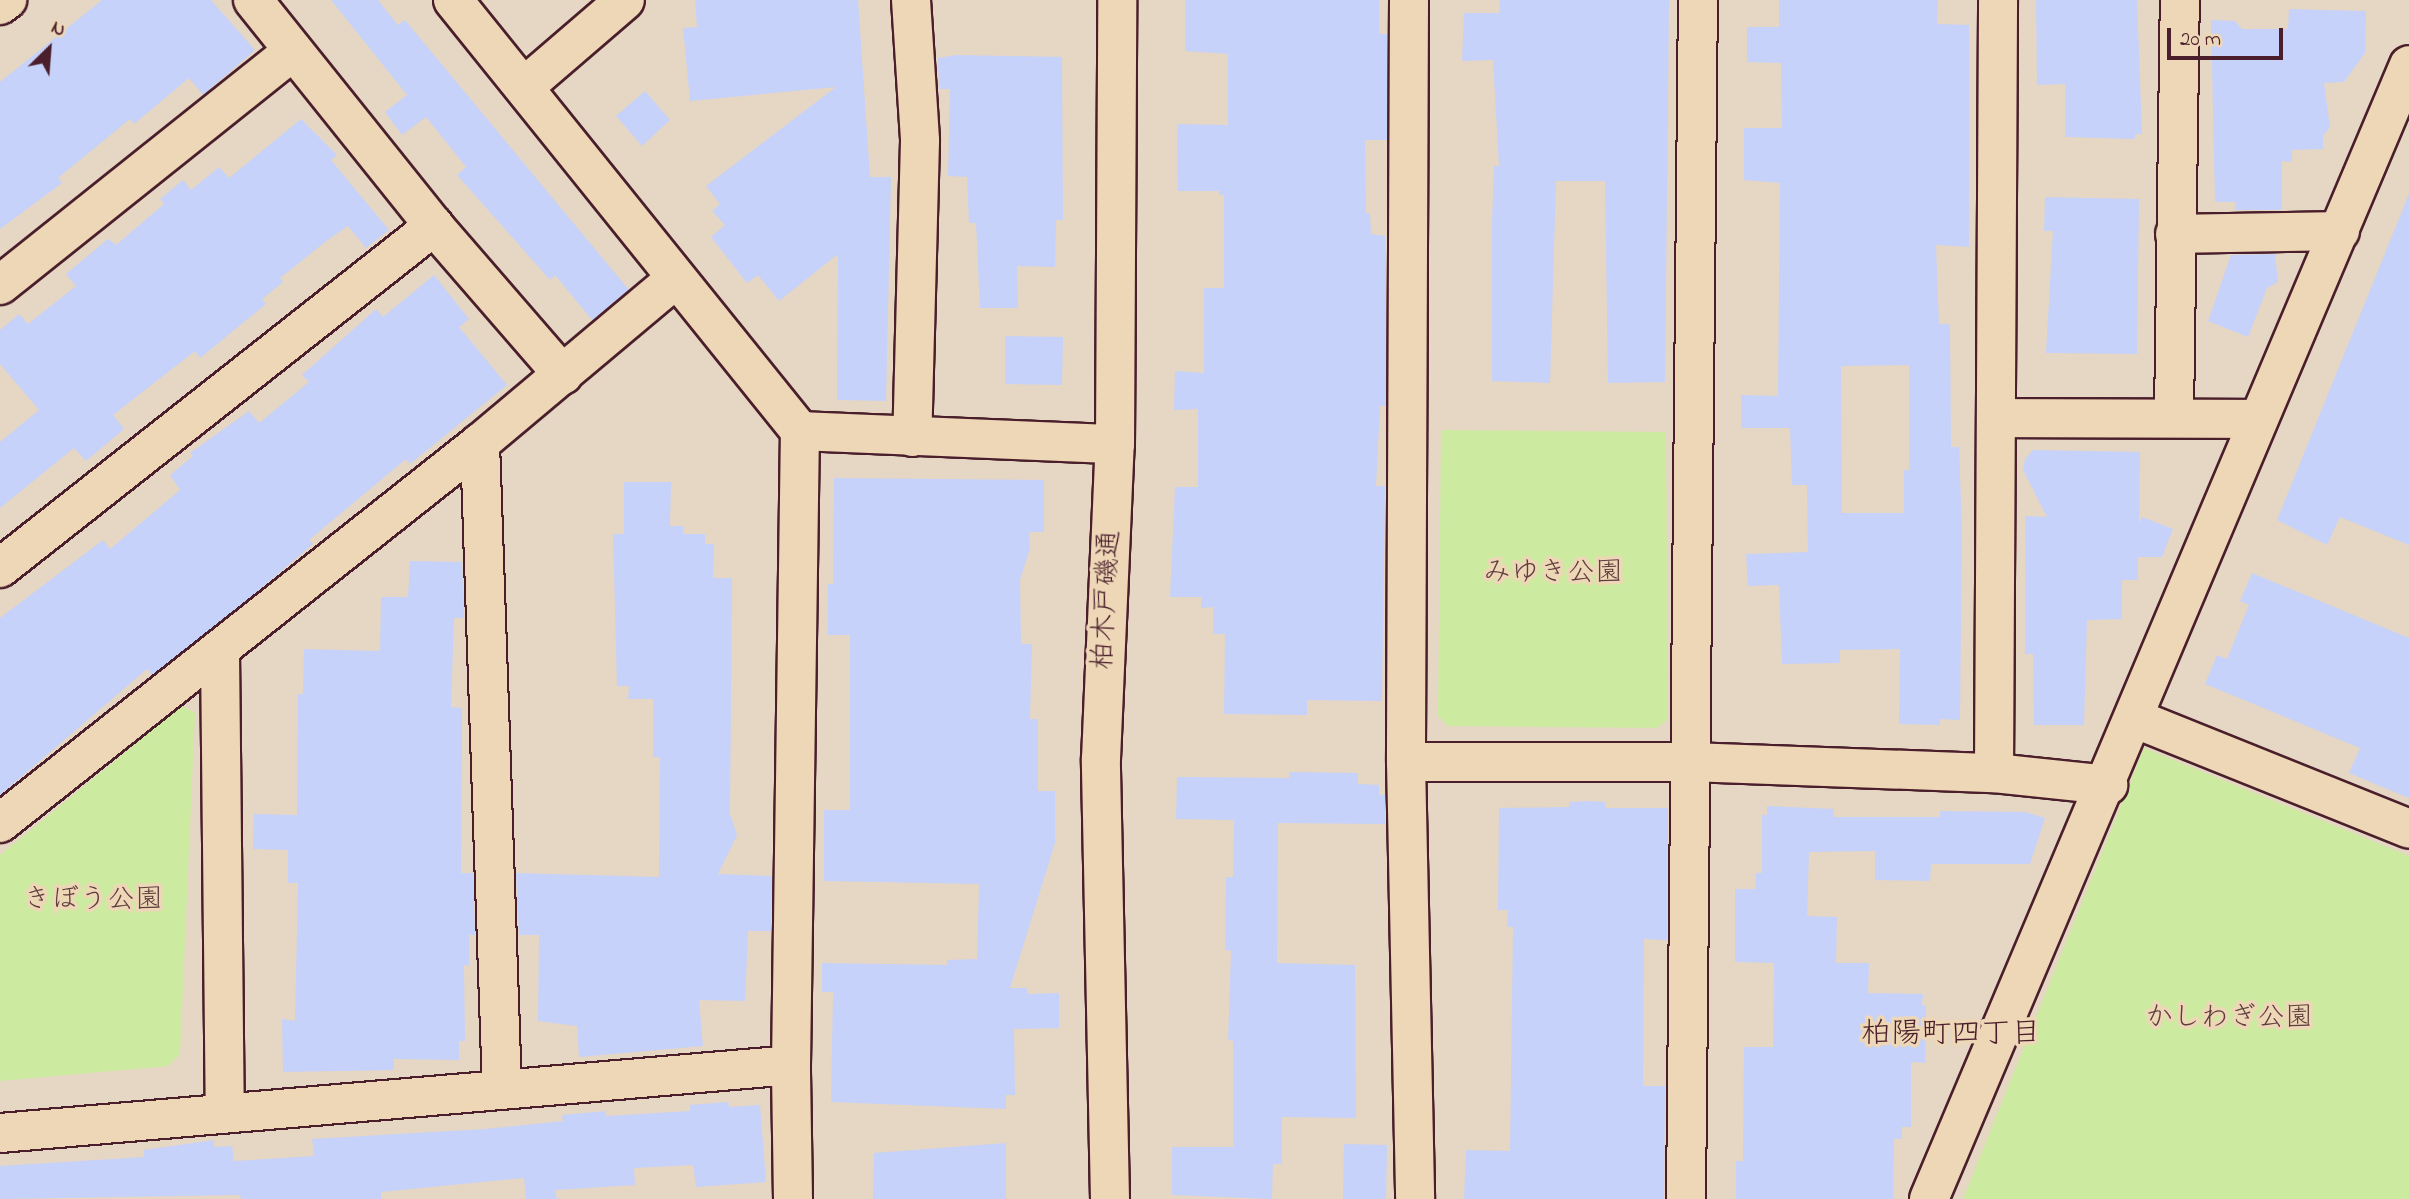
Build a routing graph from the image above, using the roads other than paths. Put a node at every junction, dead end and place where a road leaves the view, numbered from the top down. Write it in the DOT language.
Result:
graph roads {
  1 [pos="7,0"];
  2 [pos="253,0"];
  3 [pos="453,0"];
  4 [pos="625,0"];
  5 [pos="911,0"];
  6 [pos="1117,0"];
  7 [pos="1409,0"];
  8 [pos="1698,0"];
  9 [pos="1998,0"];
  10 [pos="2180,0"];
  11 [pos="0,5"];
  12 [pos="293,51"];
  13 [pos="2409,65"];
  14 [pos="524,87"];
  15 [pos="434,226"];
  16 [pos="2340,231"];
  17 [pos="2175,234"];
  18 [pos="674,280"];
  19 [pos="0,285"];
  20 [pos="563,375"];
  21 [pos="2174,416"];
  22 [pos="1996,418"];
  23 [pos="2258,419"];
  24 [pos="800,431"];
  25 [pos="912,437"];
  26 [pos="480,443"];
  27 [pos="1115,444"];
  28 [pos="0,568"];
  29 [pos="220,653"];
  30 [pos="2136,719"];
  31 [pos="1406,762"];
  32 [pos="1690,762"];
  33 [pos="1994,773"];
  34 [pos="2108,785"];
  35 [pos="0,824"];
  36 [pos="2409,829"];
  37 [pos="790,1065"];
  38 [pos="502,1090"];
  39 [pos="225,1110"];
  40 [pos="0,1133"];
  41 [pos="793,1199"];
  42 [pos="1110,1199"];
  43 [pos="1415,1199"];
  44 [pos="1686,1199"];
  45 [pos="1929,1199"];
  1 -- 11 [label="street"];
  2 -- 12 [label="street"];
  3 -- 14 [label="street"];
  4 -- 14 [label="street"];
  5 -- 25 [label="street"];
  6 -- 27 [label="street, 柏木戸磯通"];
  7 -- 31 [label="street"];
  8 -- 32 [label="street"];
  9 -- 22 [label="street"];
  10 -- 17 [label="street"];
  12 -- 15 [label="street"];
  12 -- 19 [label="street"];
  13 -- 16 [label="street"];
  14 -- 18 [label="street"];
  15 -- 20 [label="street"];
  15 -- 28 [label="street"];
  16 -- 17 [label="street"];
  16 -- 23 [label="street"];
  17 -- 21 [label="street"];
  18 -- 20 [label="street"];
  18 -- 24 [label="street"];
  20 -- 26 [label="street"];
  21 -- 22 [label="street"];
  21 -- 23 [label="street"];
  22 -- 33 [label="street"];
  23 -- 30 [label="street"];
  24 -- 25 [label="street"];
  24 -- 37 [label="street"];
  25 -- 27 [label="street"];
  26 -- 29 [label="street"];
  26 -- 38 [label="street"];
  27 -- 42 [label="street, 柏木戸磯通"];
  29 -- 35 [label="street"];
  29 -- 39 [label="street"];
  30 -- 34 [label="street"];
  30 -- 36 [label="street"];
  31 -- 32 [label="street"];
  31 -- 43 [label="street"];
  32 -- 33 [label="street"];
  32 -- 44 [label="street"];
  33 -- 34 [label="street"];
  34 -- 45 [label="street"];
  37 -- 38 [label="street"];
  37 -- 41 [label="street"];
  38 -- 39 [label="street"];
  39 -- 40 [label="street"];
}
